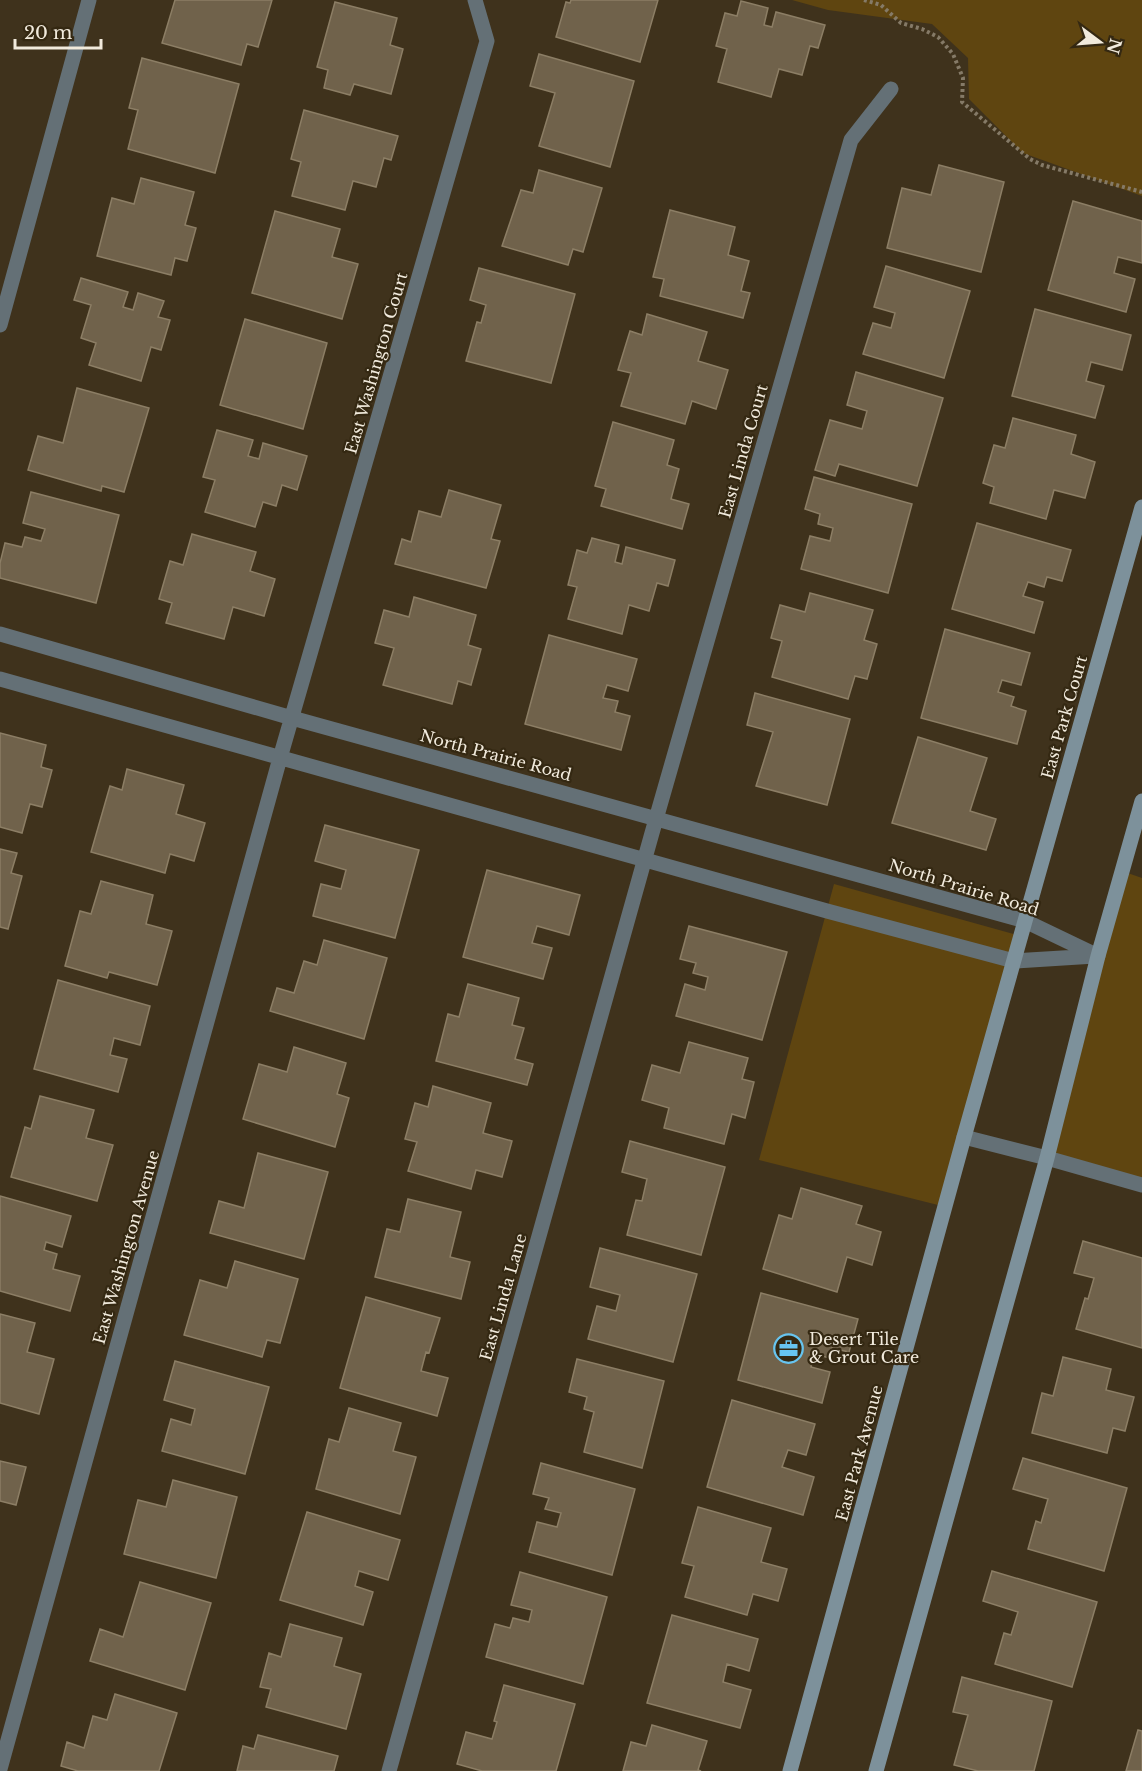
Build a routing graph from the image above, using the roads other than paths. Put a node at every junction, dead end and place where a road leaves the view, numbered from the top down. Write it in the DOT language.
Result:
graph roads {
  1 [pos="89,0"];
  2 [pos="476,0"];
  3 [pos="891,90"];
  4 [pos="0,325"];
  5 [pos="1142,507"];
  6 [pos="0,634"];
  7 [pos="0,679"];
  8 [pos="292,718"];
  9 [pos="287,736"];
  10 [pos="280,758"];
  11 [pos="1142,801"];
  12 [pos="656,818"];
  13 [pos="652,833"];
  14 [pos="645,860"];
  15 [pos="1023,929"];
  16 [pos="1098,956"];
  17 [pos="1014,961"];
  18 [pos="964,1137"];
  19 [pos="1047,1158"];
  20 [pos="1142,1185"];
  21 [pos="0,1769"];
  22 [pos="389,1771"];
  23 [pos="790,1771"];
  24 [pos="876,1771"];
  1 -- 4 [label="street"];
  2 -- 8 [label="street, East Washington Court"];
  3 -- 12 [label="street, East Linda Court"];
  5 -- 15 [label="street, East Park Court"];
  6 -- 8 [label="street, North Prairie Road"];
  7 -- 10 [label="street"];
  8 -- 9 [label="street, East Washington Court"];
  8 -- 12 [label="street, North Prairie Road"];
  9 -- 10 [label="street, East Washington Avenue"];
  10 -- 14 [label="street"];
  10 -- 21 [label="street, East Washington Avenue"];
  11 -- 16 [label="street"];
  12 -- 13 [label="street, East Linda Court"];
  12 -- 15 [label="street, North Prairie Road"];
  13 -- 14 [label="street, East Linda Lane"];
  14 -- 17 [label="street"];
  14 -- 22 [label="street, East Linda Lane"];
  15 -- 16 [label="street, North Prairie Road"];
  15 -- 17 [label="street, East Park Avenue"];
  16 -- 17 [label="street"];
  16 -- 19 [label="street"];
  17 -- 18 [label="street, East Park Avenue"];
  18 -- 19 [label="street"];
  18 -- 23 [label="street, East Park Avenue"];
  19 -- 20 [label="street"];
  19 -- 24 [label="street"];
}
